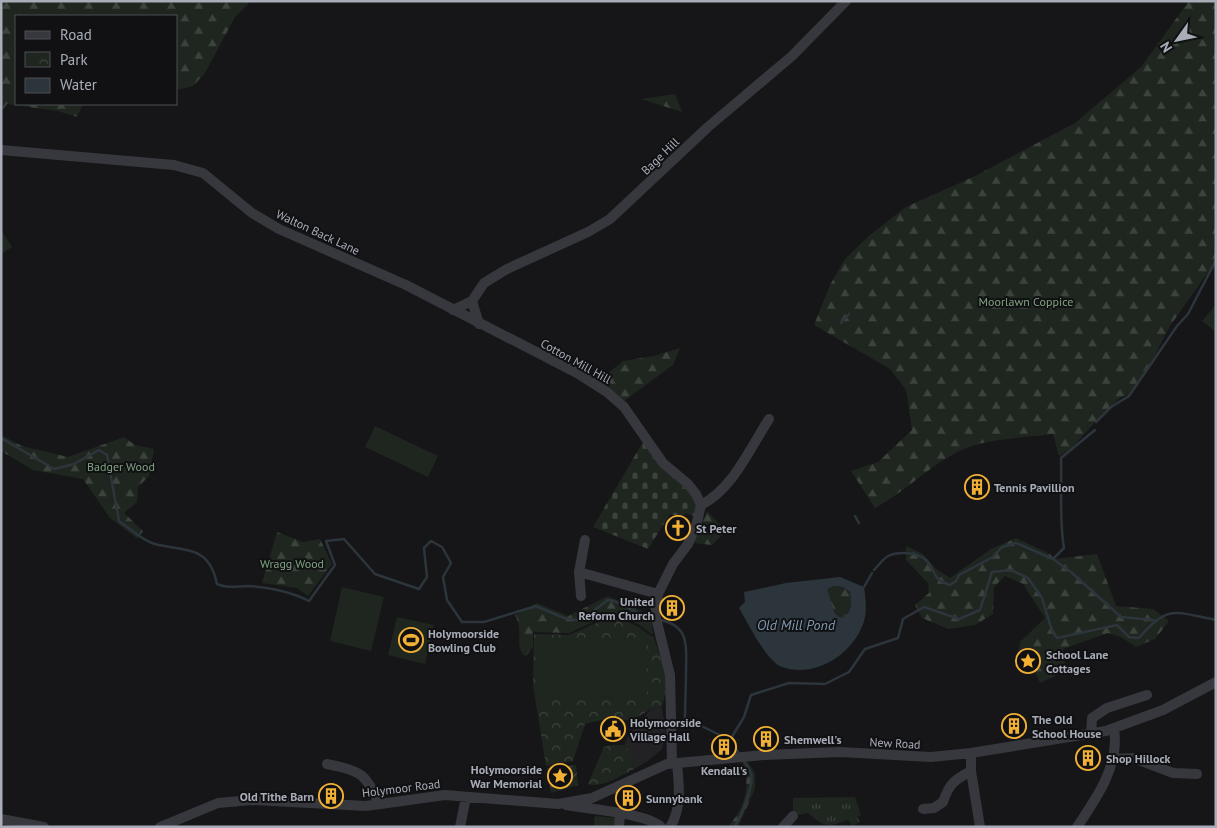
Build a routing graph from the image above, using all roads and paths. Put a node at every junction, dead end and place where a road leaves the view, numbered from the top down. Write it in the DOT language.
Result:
graph roads {
  1 [pos="846,1"];
  2 [pos="1,150"];
  3 [pos="472,301"];
  4 [pos="453,310"];
  5 [pos="479,324"];
  6 [pos="769,419"];
  7 [pos="701,505"];
  8 [pos="585,540"];
  9 [pos="579,572"];
  10 [pos="658,594"];
  11 [pos="581,596"];
  12 [pos="1216,682"];
  13 [pos="1147,695"];
  14 [pos="1114,729"];
  15 [pos="1091,734"];
  16 [pos="971,753"];
  17 [pos="1112,759"];
  18 [pos="674,763"];
  19 [pos="328,764"];
  20 [pos="971,771"];
  21 [pos="1197,774"];
  22 [pos="466,796"];
  23 [pos="379,804"];
  24 [pos="558,804"];
  25 [pos="620,814"];
  26 [pos="793,816"];
  27 [pos="936,818"];
  28 [pos="1,819"];
  29 [pos="779,825"];
  30 [pos="44,827"];
  31 [pos="160,827"];
  32 [pos="460,827"];
  33 [pos="619,827"];
  34 [pos="661,827"];
  35 [pos="670,827"];
  36 [pos="980,827"];
  37 [pos="1077,827"];
  1 -- 3 [label="street, Bage Hill"];
  2 -- 4 [label="street, Walton Back Lane"];
  3 -- 4 [label="street, Bage Hill"];
  3 -- 5 [label="street"];
  4 -- 5 [label="street, Cotton Mill Hill"];
  5 -- 7 [label="street, Cotton Mill Hill"];
  6 -- 7 [label="street"];
  7 -- 10 [label="street"];
  8 -- 9 [label="street"];
  9 -- 10 [label="street"];
  9 -- 11 [label="street"];
  10 -- 18 [label="street"];
  12 -- 14 [label="street, New Road"];
  13 -- 15 [label="street"];
  14 -- 15 [label="street, New Road"];
  14 -- 17 [label="street"];
  15 -- 16 [label="street, New Road"];
  16 -- 18 [label="street, New Road"];
  16 -- 20 [label="street"];
  17 -- 21 [label="street"];
  17 -- 37 [label="street"];
  18 -- 24 [label="street, Holymoor Road"];
  18 -- 35 [label="street"];
  19 -- 23 [label="street"];
  20 -- 27 [label="street"];
  20 -- 36 [label="street"];
  22 -- 23 [label="street, Holymoor Road"];
  22 -- 24 [label="street, Holymoor Road"];
  22 -- 32 [label="street"];
  23 -- 31 [label="street, Holymoor Road"];
  24 -- 25 [label="street"];
  25 -- 33 [label="street"];
  25 -- 34 [label="street"];
  26 -- 29 [label="street"];
  28 -- 30 [label="street"];
}
